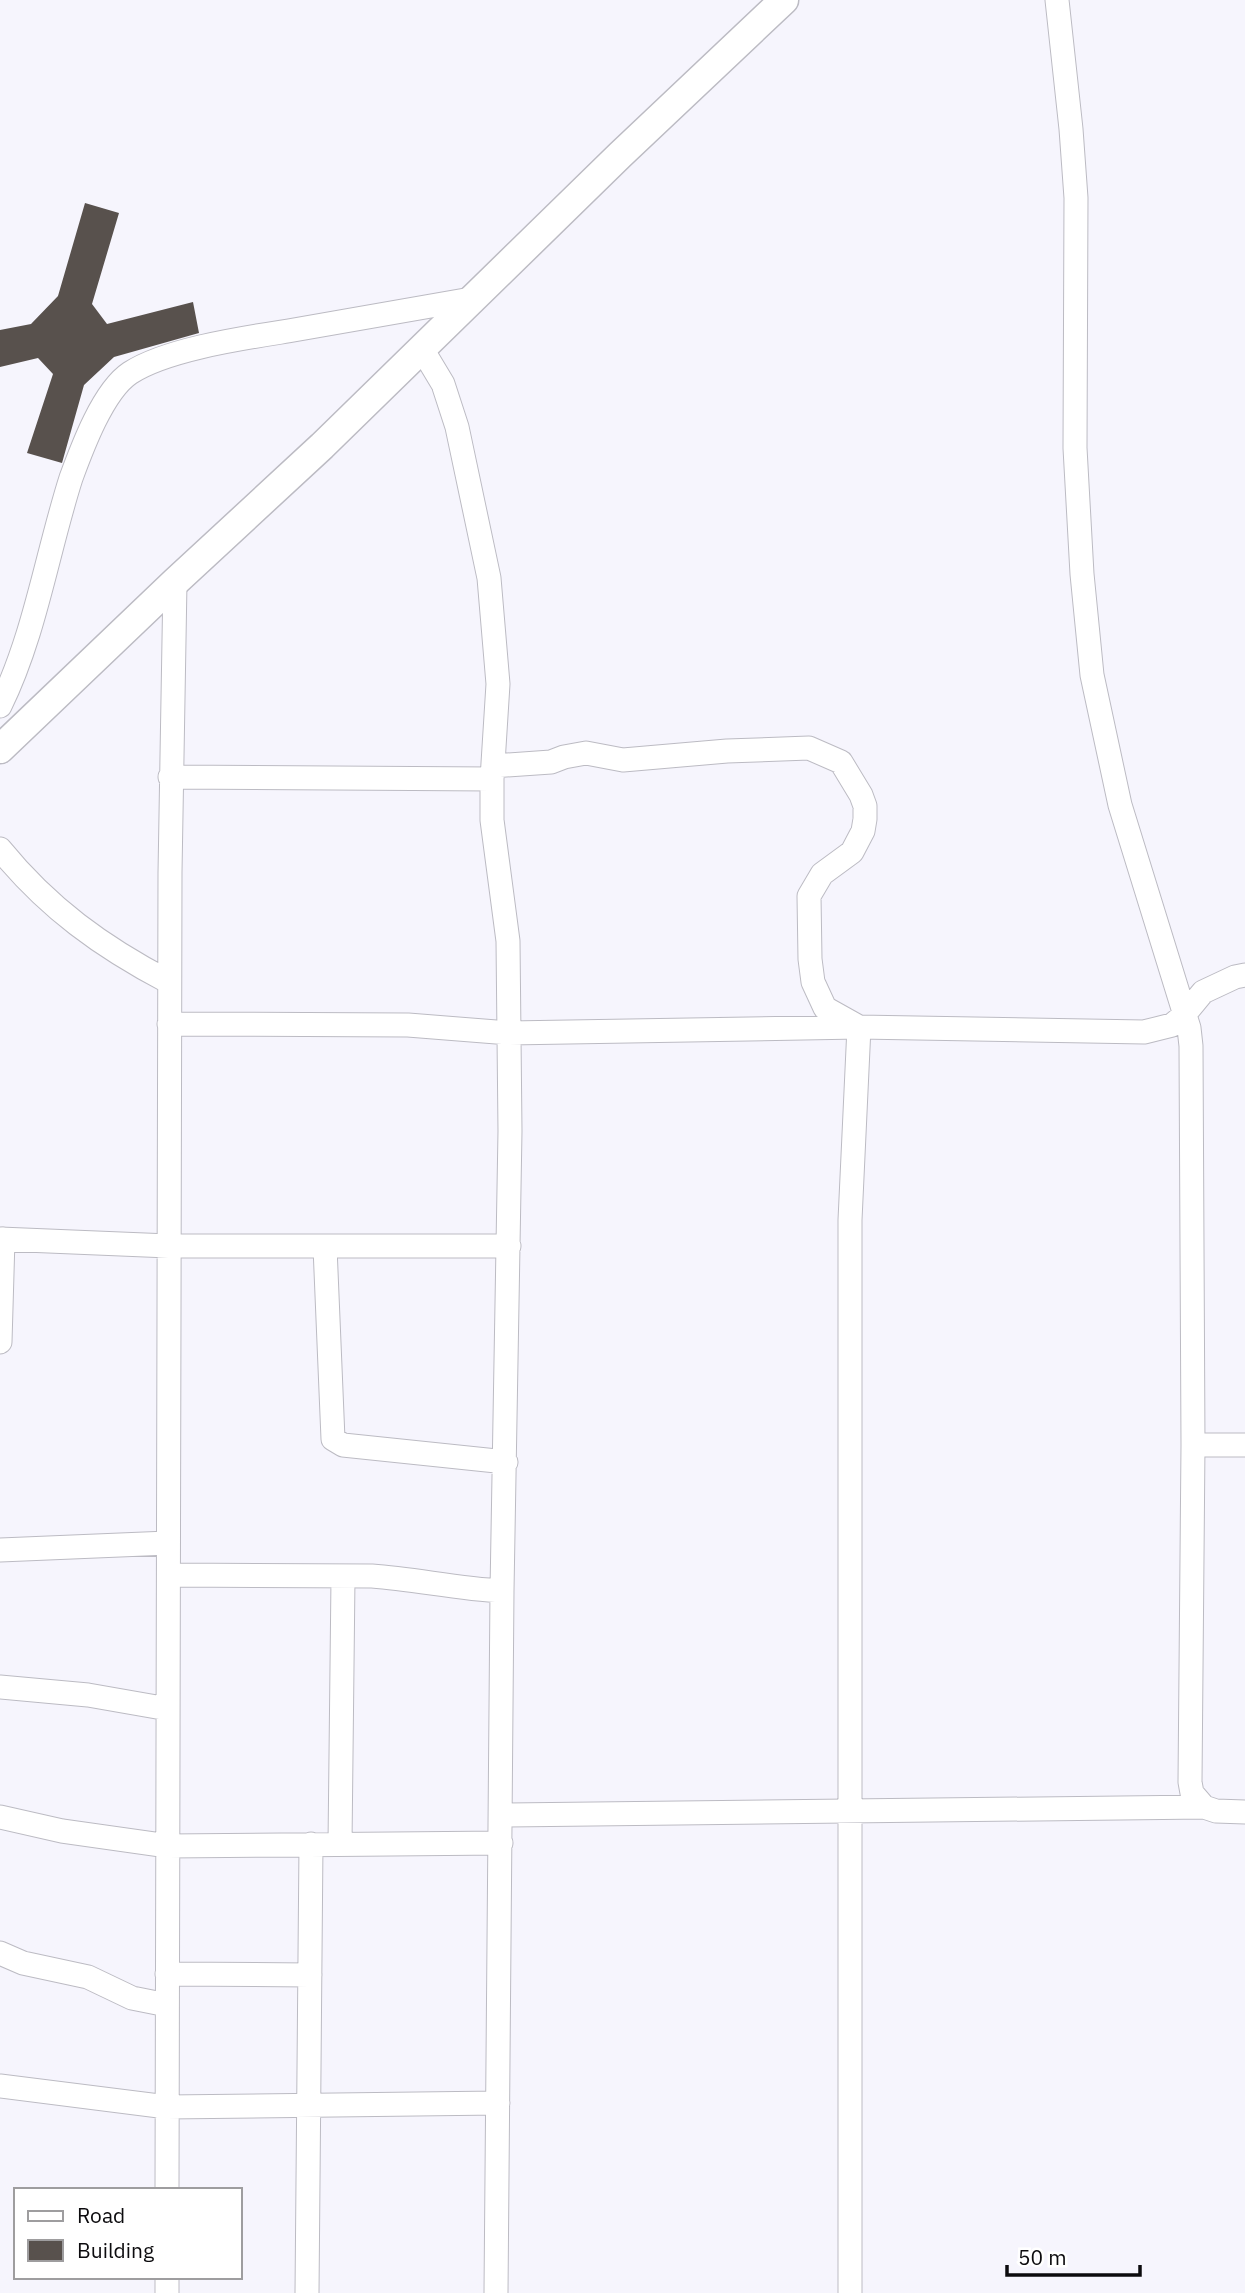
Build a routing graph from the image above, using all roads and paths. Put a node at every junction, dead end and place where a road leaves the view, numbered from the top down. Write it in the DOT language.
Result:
graph roads {
  1 [pos="784,0"];
  2 [pos="1057,0"];
  3 [pos="471,299"];
  4 [pos="422,349"];
  5 [pos="175,582"];
  6 [pos="0,706"];
  7 [pos="0,749"];
  8 [pos="492,772"];
  9 [pos="170,777"];
  10 [pos="0,849"];
  11 [pos="1245,975"];
  12 [pos="169,982"];
  13 [pos="1184,1015"];
  14 [pos="169,1024"];
  15 [pos="859,1027"];
  16 [pos="509,1033"];
  17 [pos="2,1239"];
  18 [pos="169,1246"];
  19 [pos="509,1246"];
  20 [pos="325,1247"];
  21 [pos="0,1342"];
  22 [pos="1193,1445"];
  23 [pos="1245,1445"];
  24 [pos="506,1462"];
  25 [pos="168,1543"];
  26 [pos="0,1550"];
  27 [pos="170,1575"];
  28 [pos="343,1577"];
  29 [pos="502,1591"];
  30 [pos="0,1687"];
  31 [pos="168,1709"];
  32 [pos="1204,1807"];
  33 [pos="849,1811"];
  34 [pos="1245,1812"];
  35 [pos="501,1815"];
  36 [pos="0,1817"];
  37 [pos="501,1843"];
  38 [pos="311,1844"];
  39 [pos="340,1844"];
  40 [pos="167,1846"];
  41 [pos="0,1953"];
  42 [pos="167,1975"];
  43 [pos="310,1975"];
  44 [pos="167,2005"];
  45 [pos="0,2086"];
  46 [pos="498,2103"];
  47 [pos="309,2105"];
  48 [pos="167,2107"];
  49 [pos="167,2188"];
  50 [pos="307,2293"];
  51 [pos="496,2293"];
  52 [pos="850,2293"];
  1 -- 3 [label="main road"];
  2 -- 13 [label="street"];
  3 -- 4 [label="main road"];
  3 -- 6 [label="street"];
  4 -- 5 [label="main road"];
  4 -- 8 [label="street"];
  5 -- 7 [label="main road"];
  5 -- 9 [label="street"];
  8 -- 9 [label="street"];
  8 -- 15 [label="street"];
  8 -- 16 [label="street"];
  9 -- 12 [label="street"];
  10 -- 12 [label="street"];
  11 -- 13 [label="street"];
  12 -- 14 [label="street"];
  13 -- 15 [label="street"];
  13 -- 22 [label="street"];
  14 -- 16 [label="street"];
  14 -- 18 [label="street"];
  15 -- 16 [label="street"];
  15 -- 33 [label="street"];
  16 -- 19 [label="street"];
  17 -- 18 [label="street"];
  17 -- 21 [label="street"];
  18 -- 20 [label="street"];
  18 -- 25 [label="street"];
  19 -- 20 [label="street"];
  19 -- 24 [label="street"];
  20 -- 24 [label="street"];
  22 -- 23 [label="street"];
  22 -- 32 [label="street"];
  24 -- 29 [label="street"];
  25 -- 26 [label="street"];
  25 -- 27 [label="street"];
  27 -- 28 [label="street"];
  27 -- 31 [label="street"];
  28 -- 29 [label="street"];
  28 -- 39 [label="street"];
  29 -- 35 [label="street"];
  30 -- 31 [label="street"];
  31 -- 40 [label="street"];
  32 -- 33 [label="street"];
  32 -- 34 [label="street"];
  33 -- 35 [label="street"];
  33 -- 52 [label="street"];
  35 -- 37 [label="street"];
  36 -- 40 [label="street"];
  37 -- 39 [label="street"];
  37 -- 46 [label="street"];
  38 -- 39 [label="street"];
  38 -- 40 [label="street"];
  38 -- 43 [label="street"];
  40 -- 42 [label="street"];
  41 -- 44 [label="street"];
  42 -- 43 [label="street"];
  42 -- 44 [label="street"];
  43 -- 47 [label="street"];
  44 -- 48 [label="street"];
  45 -- 48 [label="street"];
  46 -- 47 [label="street"];
  46 -- 51 [label="street"];
  47 -- 48 [label="street"];
  47 -- 50 [label="street"];
  48 -- 49 [label="street"];
}
